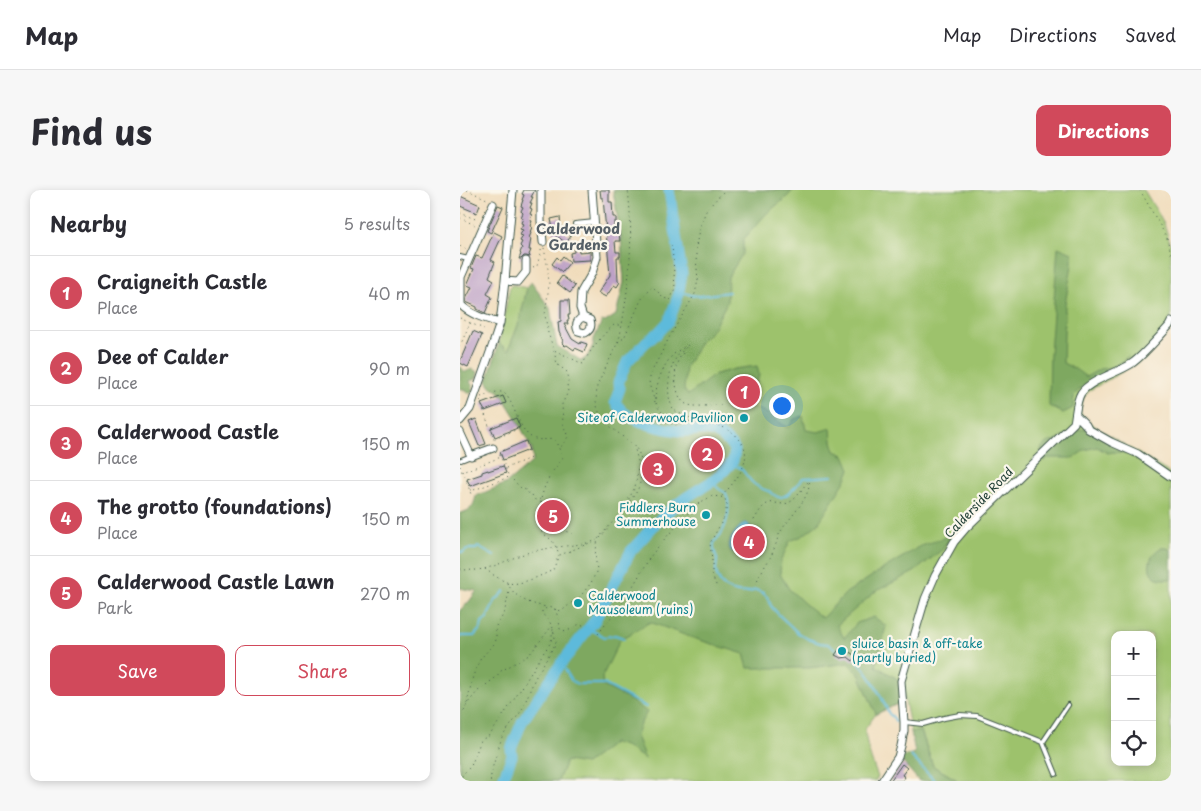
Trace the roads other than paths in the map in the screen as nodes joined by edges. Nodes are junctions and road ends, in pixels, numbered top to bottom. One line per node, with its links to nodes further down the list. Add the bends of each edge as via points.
1 (513, 190): 11 (street)
2 (541, 190): 7 (street)
3 (592, 190): 5 (street)
4 (494, 203): 9 (street)
5 (595, 222): 6 (lane); 12 (street, via 597,257 581,292)
6 (575, 224)
7 (543, 243)
8 (460, 257): 9 (lane)
9 (468, 259): 14 (street, via 461,277 461,304 467,310)
10 (526, 261): 11 (street, via 526,272 518,282)
11 (505, 281): 14 (street)
12 (583, 316)
13 (1171, 322): 15 (street, Calderside Road, via 1132,364 1081,393)
14 (500, 323): 16 (street, via 470,409)
15 (1076, 415): 22 (street, via 1088,429 1138,454); 24 (street, Calderside Road, via 1074,424 954,542 924,599 902,676)
16 (460, 421)
17 (460, 432): 18 (street)
18 (463, 444): 20 (street)
19 (496, 449): 20 (street)
20 (471, 456): 21 (lane)
21 (460, 463)
22 (1171, 477)
23 (1068, 705): 25 (lane)
24 (904, 722): 25 (lane, via 923,724 960,715 977,716); 27 (street, Calderside Road, via 898,757)
25 (1043, 742): 26 (lane)
26 (1056, 774)
27 (882, 781)

